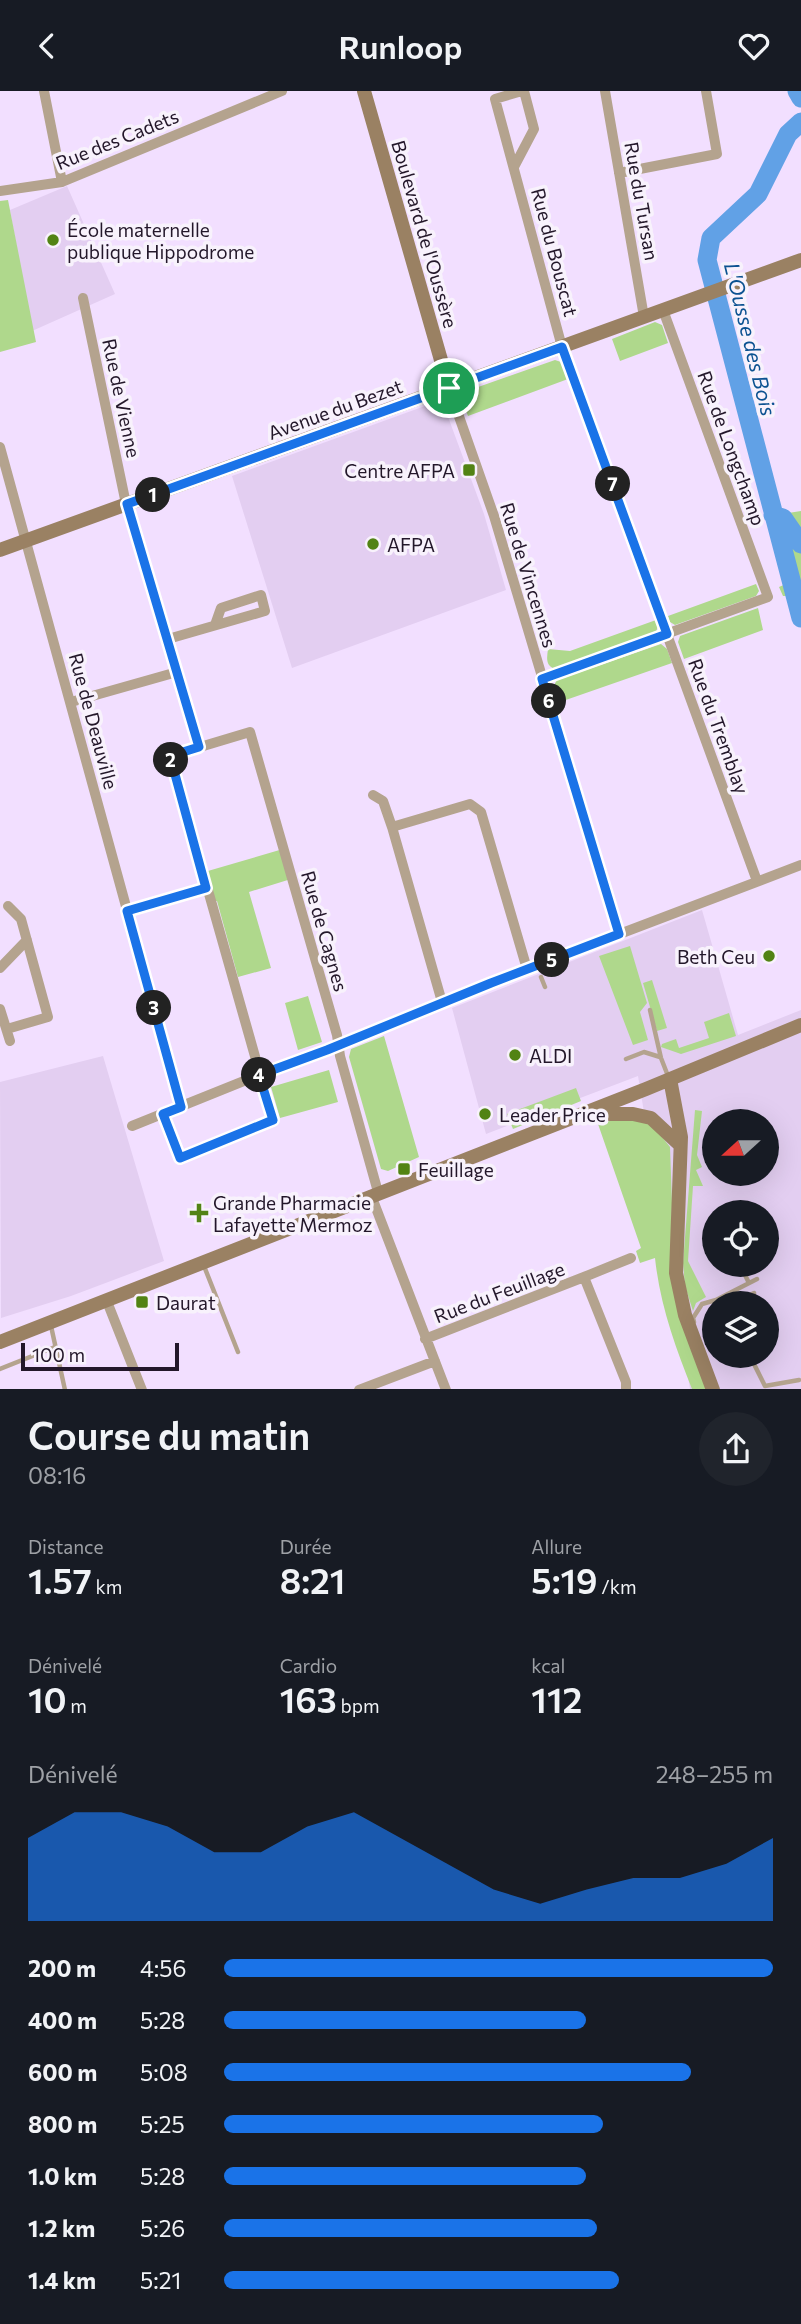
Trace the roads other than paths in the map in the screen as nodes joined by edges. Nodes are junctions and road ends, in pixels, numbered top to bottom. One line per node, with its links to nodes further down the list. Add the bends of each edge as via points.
1 (44, 91): 9 (street)
2 (282, 91): 9 (street, Rue des Cadets)
3 (364, 91): 16 (street, Boulevard de l'Oussère)
4 (523, 91): 7 (street, Rue du Bouscat, via 534,129); 7 (street, Rue du Bouscat, via 495,99)
5 (605, 91): 8 (street, Rue du Tursan)
6 (706, 91): 8 (street, via 717,154)
7 (514, 167): 15 (street, Rue du Bouscat)
8 (619, 173): 14 (street, Rue du Tursan)
9 (62, 182): 10 (street, Rue des Cadets)
10 (0, 191)
11 (801, 260): 13 (street, Avenue du Bezet)
12 (83, 298): 18 (street, Rue de Vienne)
13 (663, 310): 14 (street, Avenue du Bezet); 22 (street, Rue de Longchamp, via 768,597)
14 (644, 317): 15 (street, Avenue du Bezet)
15 (562, 347): 16 (street, Avenue du Bezet); 22 (street, Rue du Tremblay)
16 (449, 388): 18 (street, Avenue du Bezet); 25 (street, Rue de Vincennes, via 494,516)
17 (0, 447): 19 (street, Rue de Deauville)
18 (127, 504): 19 (street, Avenue du Bezet); 23 (street, Rue de Vienne)
19 (27, 541): 20 (street, Avenue du Bezet); 26 (street, Rue de Deauville)
20 (0, 550)
21 (215, 625): 21 (street, via 221,608 261,595 265,611); 23 (street)
22 (667, 634): 25 (street); 31 (street, Rue du Tremblay)
23 (168, 639): 24 (street, Rue de Vienne)
24 (177, 672): 26 (street); 27 (street, Rue de Vienne)
25 (542, 679): 35 (street, Rue de Vincennes)
26 (71, 702): 34 (street, Rue de Deauville)
27 (199, 747): 32 (street, via 170,756); 47 (street, Rue de Cagnes, via 250,732)
28 (373, 795): 29 (street, via 383,801)
29 (392, 827): 38 (street, via 470,804 481,812); 41 (street)
30 (801, 865): 31 (street)
31 (757, 881): 35 (street)
32 (206, 888): 34 (street); 50 (street)
33 (8, 906): 36 (street, via 21,919)
34 (127, 911): 52 (street, Rue de Deauville)
35 (619, 934): 38 (street)
36 (26, 940): 37 (street); 45 (street, via 48,1017)
37 (0, 968)
38 (527, 969): 41 (street)
39 (541, 977): 40 (lane)
40 (545, 986)
41 (442, 1002): 47 (street)
42 (0, 1009): 45 (street)
43 (650, 1010): 48 (lane)
44 (801, 1025): 51 (street)
45 (6, 1029): 46 (street)
46 (10, 1041)
47 (338, 1046): 50 (street); 57 (street, Rue de Cagnes)
48 (661, 1058): 49 (lane, via 644,1052); 51 (lane)
49 (626, 1059)
50 (259, 1075): 52 (street); 53 (street, via 273,1120 180,1158)
51 (670, 1079): 54 (street); 56 (street)
52 (181, 1107): 53 (street)
53 (163, 1114): 55 (street)
54 (580, 1115): 56 (street, via 651,1118); 57 (street)
55 (132, 1126)
56 (680, 1145): 77 (street, via 676,1273 685,1315)
57 (375, 1193): 59 (street); 68 (street, Rue du Feuillage)
58 (631, 1258): 60 (street, Rue du Feuillage)
59 (202, 1262): 65 (street); 71 (lane)
60 (584, 1277): 68 (street, Rue du Feuillage); 83 (street, Rue du Feuillage)
61 (747, 1277): 63 (lane)
62 (757, 1279): 63 (lane)
63 (750, 1283): 64 (lane)
64 (737, 1291)
65 (106, 1299): 67 (street); 80 (street)
66 (702, 1304): 72 (lane, via 693,1318)
67 (50, 1322): 69 (street); 70 (lane)
68 (425, 1339): 73 (street, Rue du Feuillage)
69 (0, 1342)
70 (55, 1347): 76 (lane); 79 (lane)
71 (238, 1352)
72 (702, 1354)
73 (435, 1361): 81 (street); 82 (street, Rue du Feuillage)
74 (706, 1368): 77 (lane)
75 (756, 1368): 78 (lane, via 765,1386)
76 (0, 1369)
77 (707, 1374): 84 (street)
78 (799, 1380)
79 (65, 1389)
80 (142, 1389)
81 (359, 1389)
82 (446, 1389)
83 (626, 1389)
84 (713, 1389)

